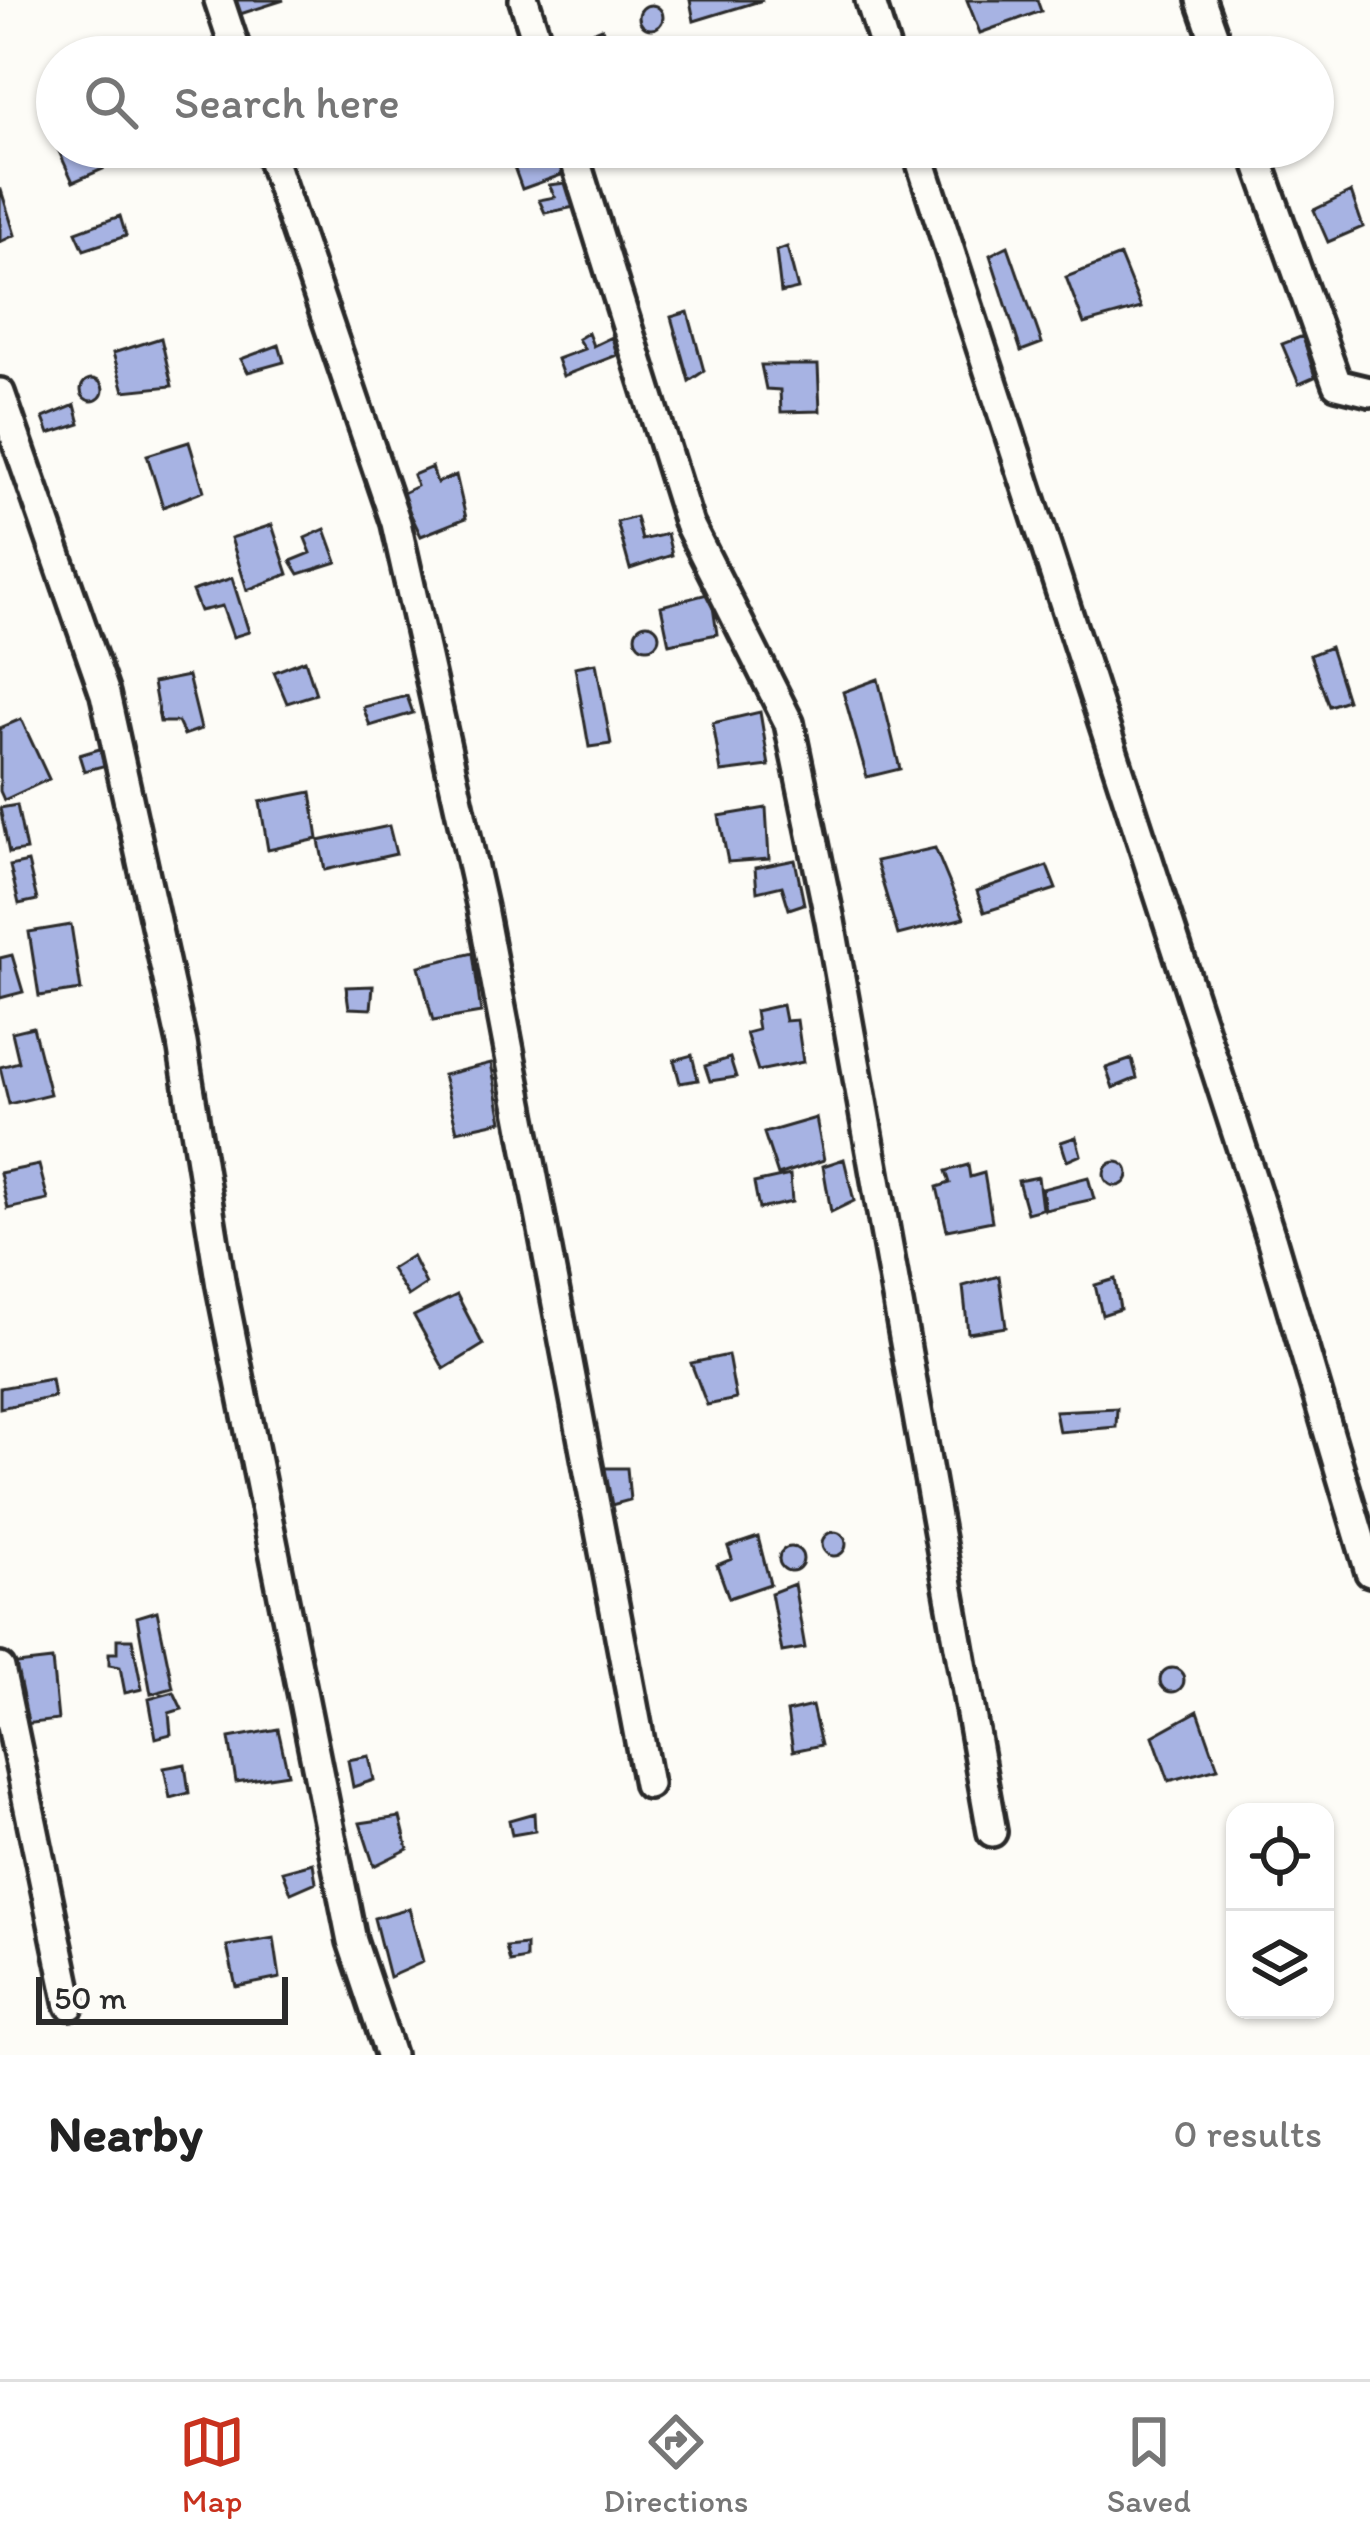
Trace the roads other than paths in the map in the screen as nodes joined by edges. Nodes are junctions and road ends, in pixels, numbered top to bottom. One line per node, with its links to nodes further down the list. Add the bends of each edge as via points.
1 (219, 0): 5 (street)
2 (524, 0): 6 (street)
3 (870, 0): 7 (street)
4 (1201, 0): 8 (street)
5 (231, 36)
6 (535, 36)
7 (881, 36)
8 (1214, 36)
9 (275, 168): 17 (street, via 396,524 482,908)
10 (578, 168): 18 (street, via 689,524 789,723)
11 (923, 168): 15 (street, via 1272,1241)
12 (1260, 168): 13 (street, via 1337,383)
13 (1370, 392)
14 (0, 394): 20 (street, via 105,694 182,1042 221,1286 352,1941)
15 (1370, 1572)
16 (0, 1668): 19 (street)
17 (649, 1784)
18 (992, 1832)
19 (70, 2005)
20 (390, 2055)

